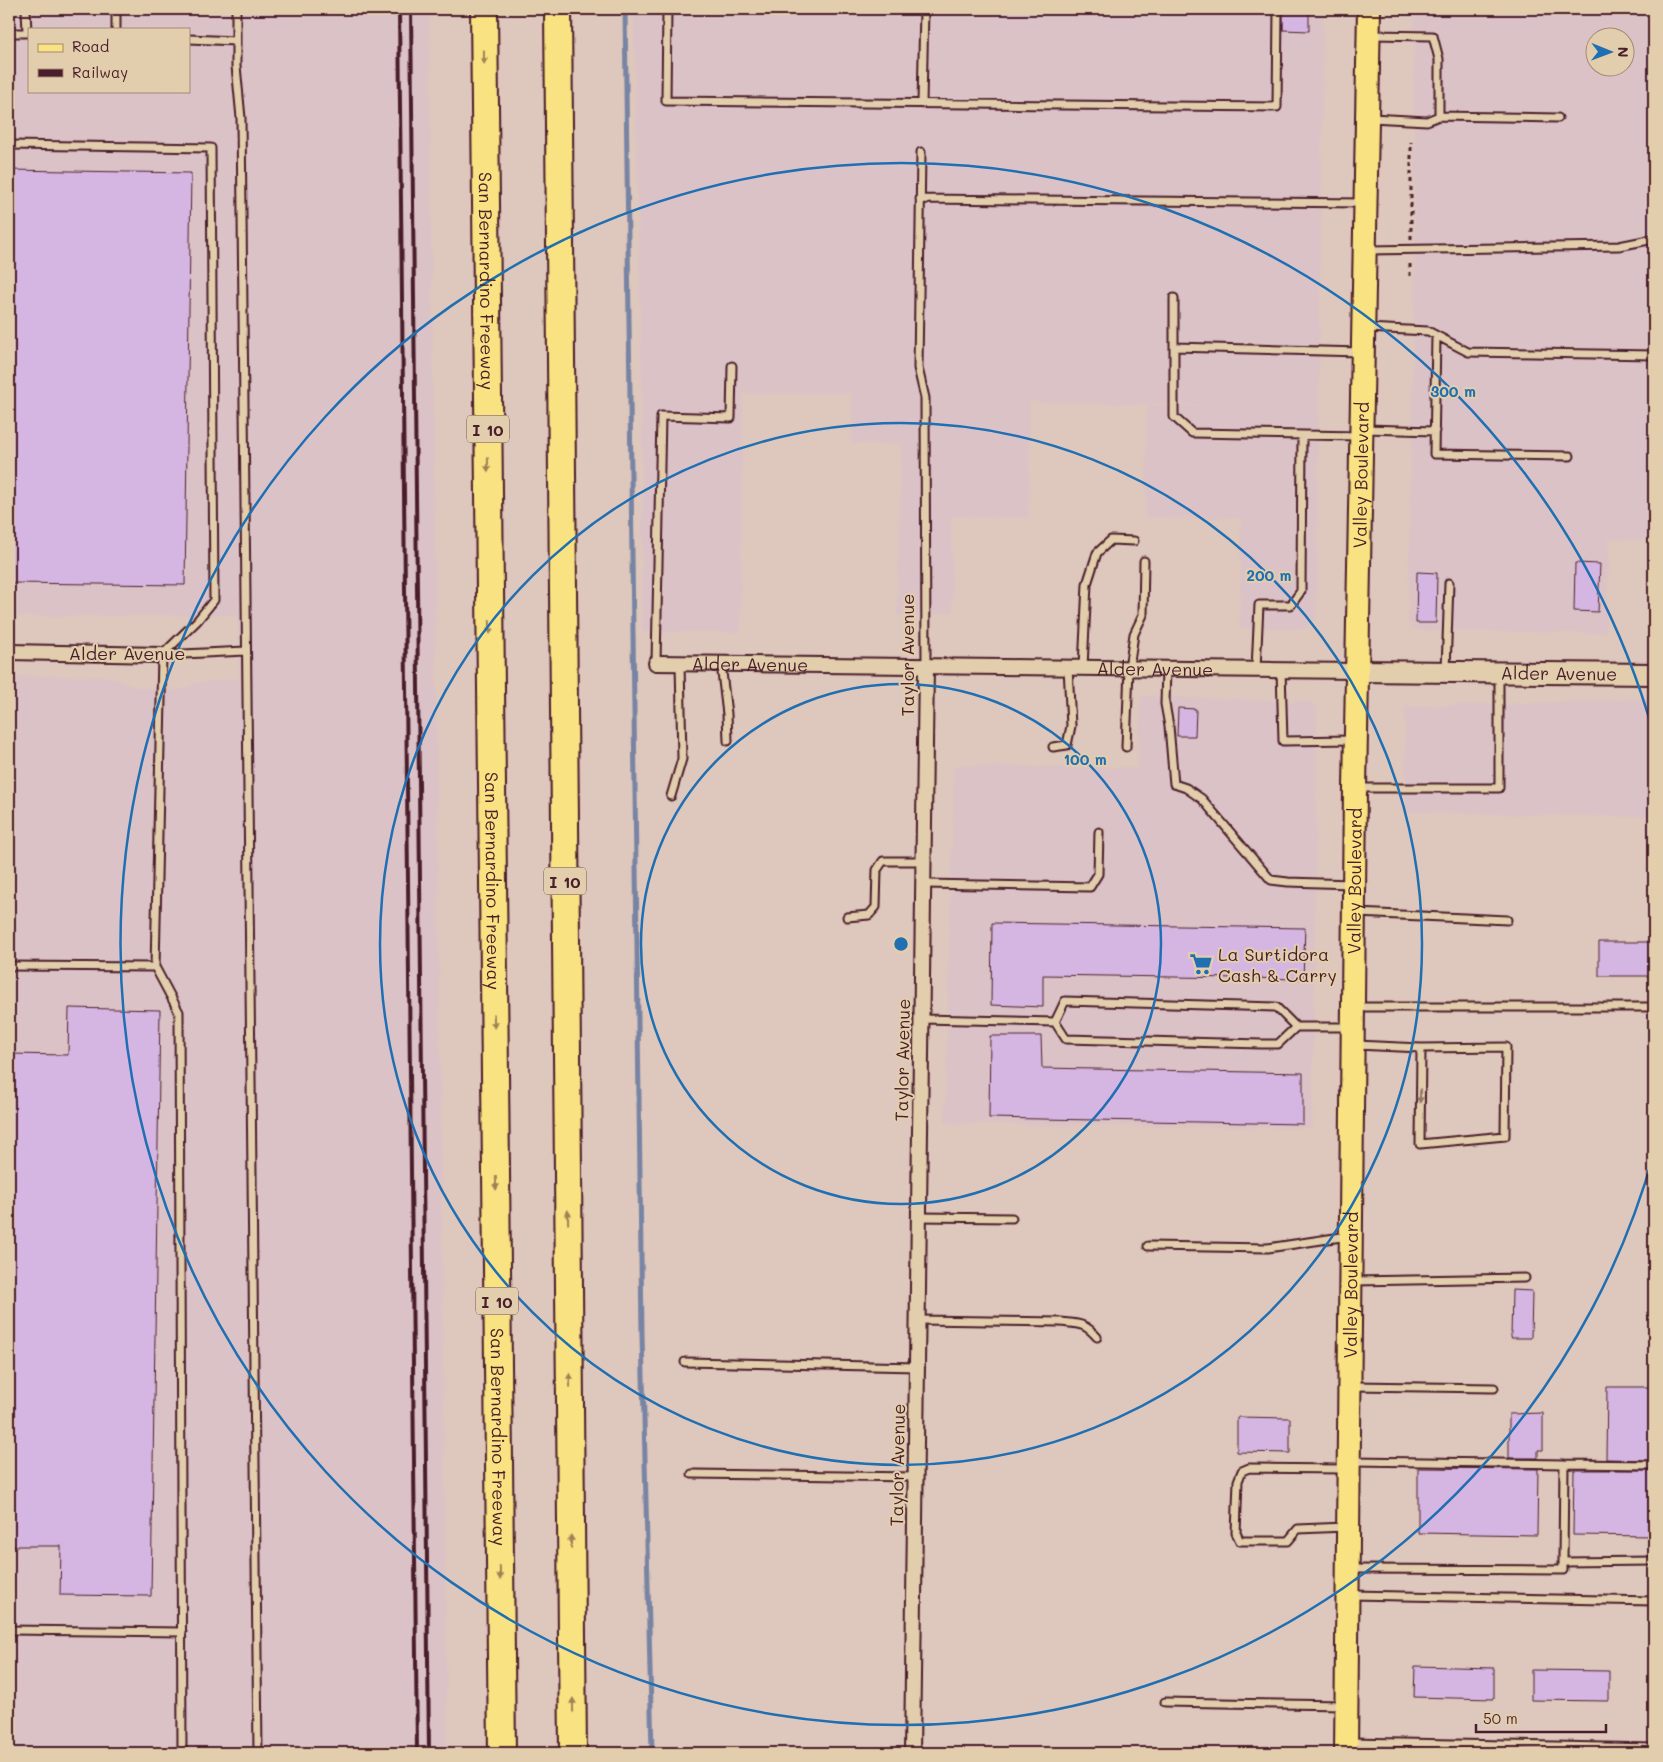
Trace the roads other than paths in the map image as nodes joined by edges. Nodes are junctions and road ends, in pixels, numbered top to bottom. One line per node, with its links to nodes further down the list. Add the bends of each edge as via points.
1 (26, 9): 12 (lane)
2 (116, 9): 10 (lane)
3 (236, 9): 15 (lane)
4 (484, 9): 109 (highway, San Bernardino Freeway / I 10, one-way to 109)
5 (558, 9): 110 (highway, I 10, one-way to 5)
6 (667, 9): 16 (lane, via 666,101)
7 (924, 9): 16 (lane)
8 (1278, 9): 16 (lane, via 1277,107)
9 (1368, 9): 13 (main road, Valley Boulevard)
10 (116, 28)
11 (9, 33): 12 (lane)
12 (28, 33)
13 (1368, 34): 17 (lane, via 1433,36 1439,59); 18 (main road, Valley Boulevard)
14 (190, 39): 15 (lane)
15 (236, 41): 40 (lane, via 241,118)
16 (922, 104)
17 (1439, 116): 18 (lane, via 1427,121); 19 (lane)
18 (1367, 118): 23 (main road, Valley Boulevard)
19 (1558, 118)
20 (9, 145): 42 (lane, via 212,148 214,600)
21 (921, 152): 22 (lane, Taylor Avenue)
22 (920, 200): 23 (lane); 46 (lane, Taylor Avenue, via 918,368 925,398)
23 (1366, 203): 25 (main road, Valley Boulevard)
24 (1654, 239): 25 (lane, via 1619,246)
25 (1365, 250): 27 (main road, Valley Boulevard)
26 (1174, 298): 29 (lane)
27 (1364, 328): 28 (lane, via 1428,331); 30 (main road, Valley Boulevard)
28 (1436, 336): 31 (lane, via 1468,352); 33 (lane)
29 (1174, 347): 30 (lane); 35 (lane, via 1174,417 1192,433)
30 (1363, 352): 34 (main road, Valley Boulevard)
31 (1654, 355)
32 (732, 366): 43 (lane, via 731,418 661,416)
33 (1435, 430): 34 (lane); 36 (lane, via 1434,454)
34 (1362, 432): 35 (lane); 53 (main road, Valley Boulevard)
35 (1302, 436): 51 (lane, via 1301,591 1291,605 1259,605)
36 (1570, 456)
37 (1134, 541): 48 (lane, via 1111,540 1097,553 1087,584)
38 (1144, 560): 49 (lane, via 1143,615 1134,634)
39 (1449, 583): 54 (lane)
40 (246, 651): 42 (lane, Alder Avenue); 108 (lane)
41 (9, 652): 42 (street, Alder Avenue)
42 (162, 655): 71 (lane)
43 (656, 663): 44 (street, Alder Avenue)
44 (680, 664): 45 (street, Alder Avenue); 62 (lane, via 682,759)
45 (721, 664): 46 (street, Alder Avenue); 58 (lane)
46 (926, 666): 47 (street, Alder Avenue); 64 (street, Taylor Avenue)
47 (1068, 667): 48 (street, Alder Avenue); 59 (lane, via 1071,726 1067,745)
48 (1083, 667): 49 (street, Alder Avenue)
49 (1129, 668): 50 (street, Alder Avenue); 60 (lane)
50 (1166, 668): 51 (street, Alder Avenue); 66 (lane, via 1174,784 1202,799 1271,880)
51 (1256, 669): 52 (street, Alder Avenue)
52 (1281, 669): 53 (street, Alder Avenue); 57 (lane, via 1283,741)
53 (1357, 671): 54 (main road, Alder Avenue); 57 (main road, Valley Boulevard)
54 (1446, 671): 55 (main road, Alder Avenue)
55 (1499, 672): 56 (main road, Alder Avenue); 61 (lane, via 1499,788)
56 (1654, 674)
57 (1356, 740): 61 (main road, Valley Boulevard)
58 (728, 741)
59 (1053, 747)
60 (1126, 747)
61 (1355, 788): 66 (main road, Valley Boulevard)
62 (671, 796)
63 (1098, 832): 65 (lane, via 1098,874 1090,887)
64 (924, 861): 65 (street, Taylor Avenue); 68 (lane, via 884,861 877,870 876,907 869,915)
65 (924, 884): 73 (street, Taylor Avenue)
66 (1354, 884): 67 (main road, Valley Boulevard)
67 (1354, 913): 69 (lane); 75 (main road, Valley Boulevard)
68 (847, 916)
69 (1507, 920)
70 (9, 966): 71 (lane)
71 (155, 967): 102 (lane, via 178,1012)
72 (1654, 1007): 75 (lane)
73 (922, 1019): 74 (lane); 78 (street, Taylor Avenue)
74 (1055, 1022): 76 (lane, via 1066,1039 1262,1044 1278,1044); 76 (lane, via 1065,1001 1276,1007)
75 (1353, 1026): 76 (lane); 77 (lane); 80 (main road, Valley Boulevard)
76 (1296, 1028)
77 (1421, 1048): 77 (lane, one-way to 77, via 1420,1144 1505,1136 1506,1048)
78 (919, 1216): 79 (lane); 84 (street, Taylor Avenue)
79 (1012, 1218)
80 (1351, 1236): 81 (lane, via 1268,1248); 83 (main road, Valley Boulevard)
81 (1148, 1246)
82 (1525, 1278): 83 (lane)
83 (1351, 1281): 88 (main road, Valley Boulevard)
84 (918, 1320): 85 (lane, via 1060,1322 1089,1327); 87 (street, Taylor Avenue)
85 (1097, 1337)
86 (685, 1362): 87 (lane)
87 (917, 1367): 94 (street, Taylor Avenue)
88 (1350, 1386): 89 (lane); 91 (main road, Valley Boulevard)
89 (1494, 1388)
90 (1564, 1464): 91 (lane); 92 (lane); 97 (lane)
91 (1349, 1465): 95 (main road, Valley Boulevard); 95 (lane, via 1249,1468 1242,1471 1238,1481 1236,1533 1240,1541 1288,1541 1298,1529)
92 (1654, 1465)
93 (692, 1474): 94 (lane)
94 (916, 1477): 111 (street, Taylor Avenue)
95 (1348, 1527): 98 (main road, Valley Boulevard)
96 (1654, 1561): 97 (lane)
97 (1563, 1562): 98 (lane, via 1563,1570)
98 (1348, 1569): 99 (main road, Valley Boulevard)
99 (1348, 1595): 100 (lane); 104 (main road, Valley Boulevard)
100 (1654, 1601)
101 (9, 1630): 102 (lane)
102 (182, 1632): 107 (lane)
103 (1165, 1702): 104 (lane)
104 (1347, 1705): 105 (main road, Valley Boulevard)
105 (1346, 1747): 106 (lane)
106 (1654, 1748)
107 (182, 1753)
108 (258, 1753)
109 (502, 1753)
110 (573, 1753)
111 (912, 1753)

